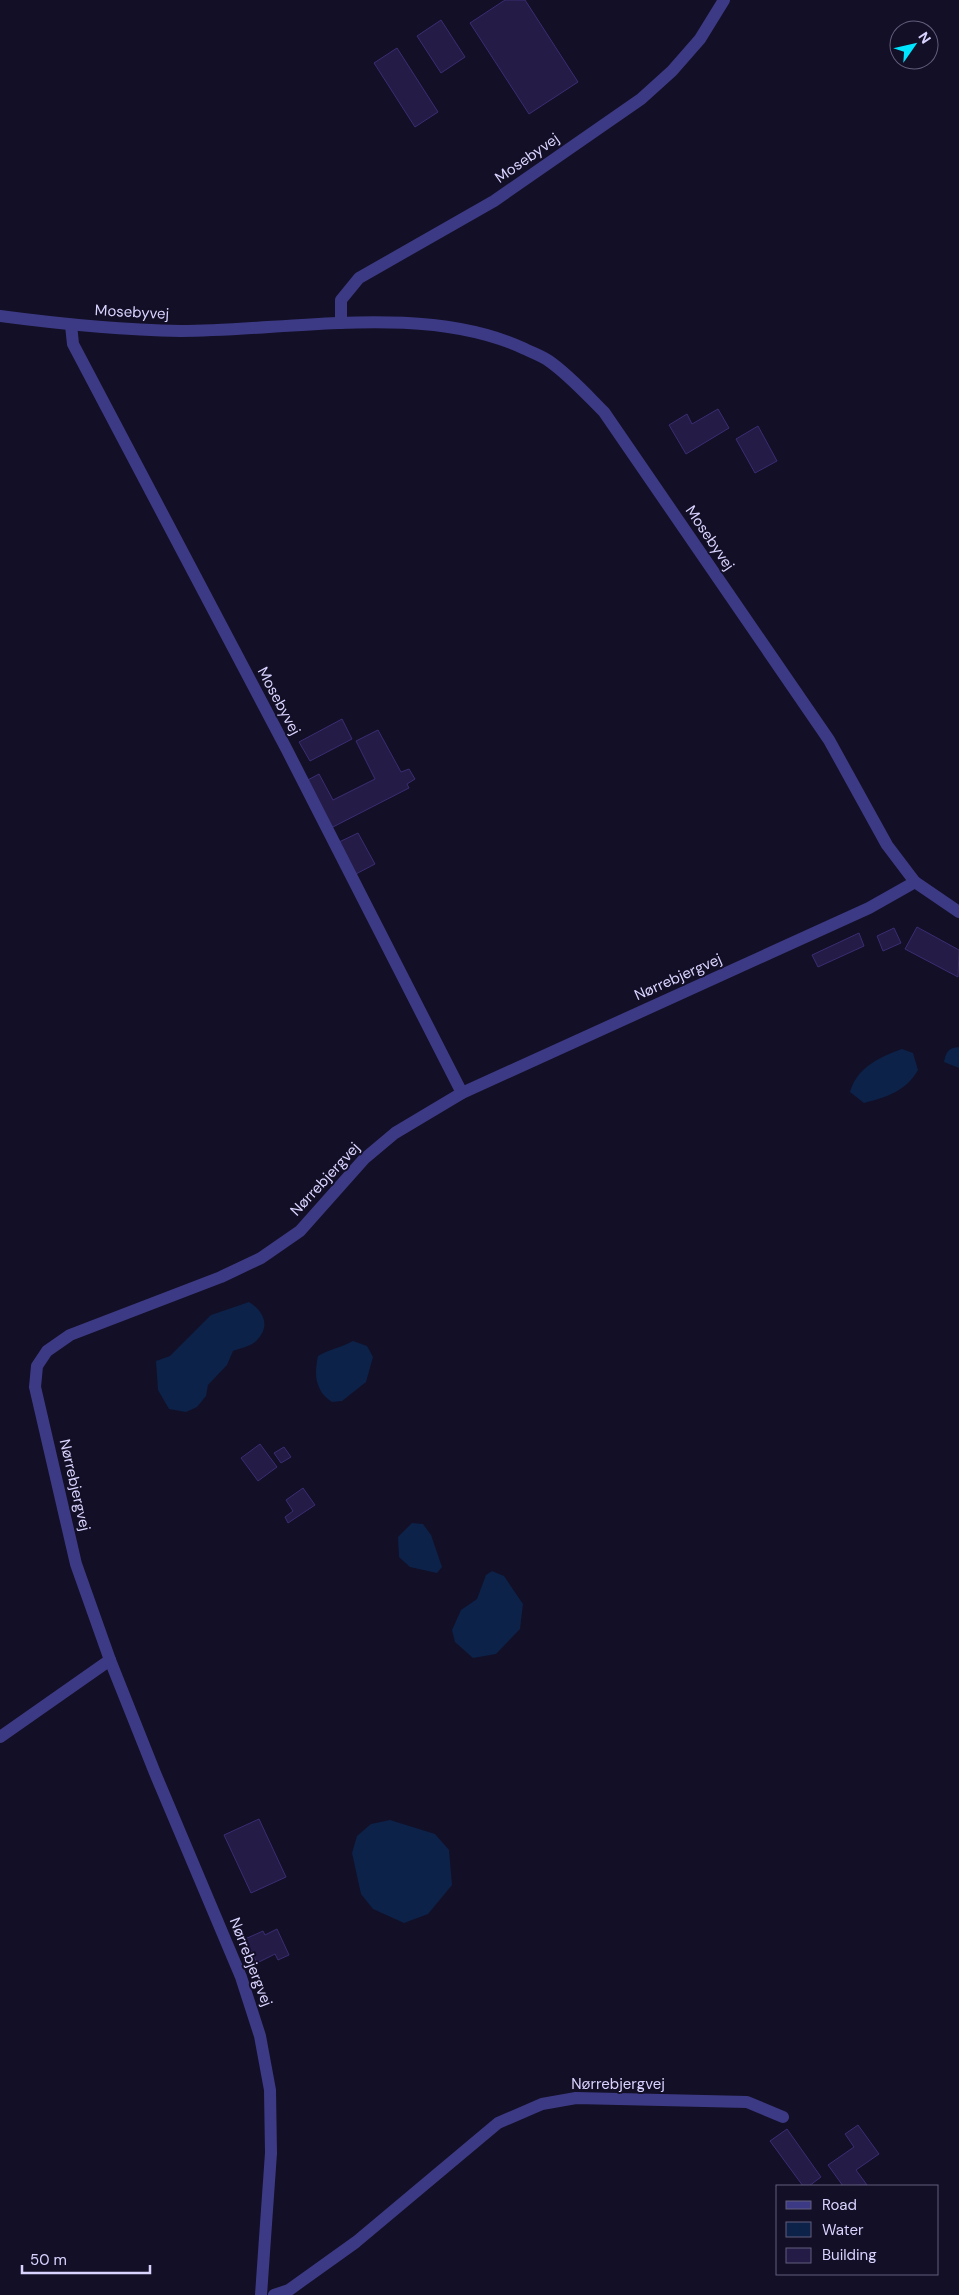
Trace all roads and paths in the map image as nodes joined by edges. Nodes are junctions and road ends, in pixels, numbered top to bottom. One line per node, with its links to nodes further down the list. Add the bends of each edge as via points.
1 (724, 0): 3 (street, Mosebyvej, via 700,39 641,99 494,201 359,278 341,300)
2 (0, 316): 4 (street, Mosebyvej)
3 (341, 323): 4 (street, Mosebyvej, via 181,331); 5 (street, Mosebyvej, via 430,325 484,333 548,360 577,384 604,412 823,732 887,845)
4 (71, 325): 7 (street, Mosebyvej, via 73,344 287,750)
5 (914, 882): 6 (street, Mosebyvej); 7 (street, Nørrebjergvej, via 869,908)
6 (959, 912)
7 (462, 1093): 8 (street, Nørrebjergvej, via 395,1133 364,1159 300,1231 262,1258 70,1335 47,1351 37,1366 35,1387 76,1564)
8 (110, 1660): 9 (street); 11 (street, Nørrebjergvej, via 241,1977 260,2036 270,2090 271,2153)
9 (0, 1737)
10 (783, 2117): 12 (street, Nørrebjergvej, via 747,2102 576,2098 542,2104 498,2123 356,2242 289,2290)
11 (261, 2295)
12 (274, 2295)

